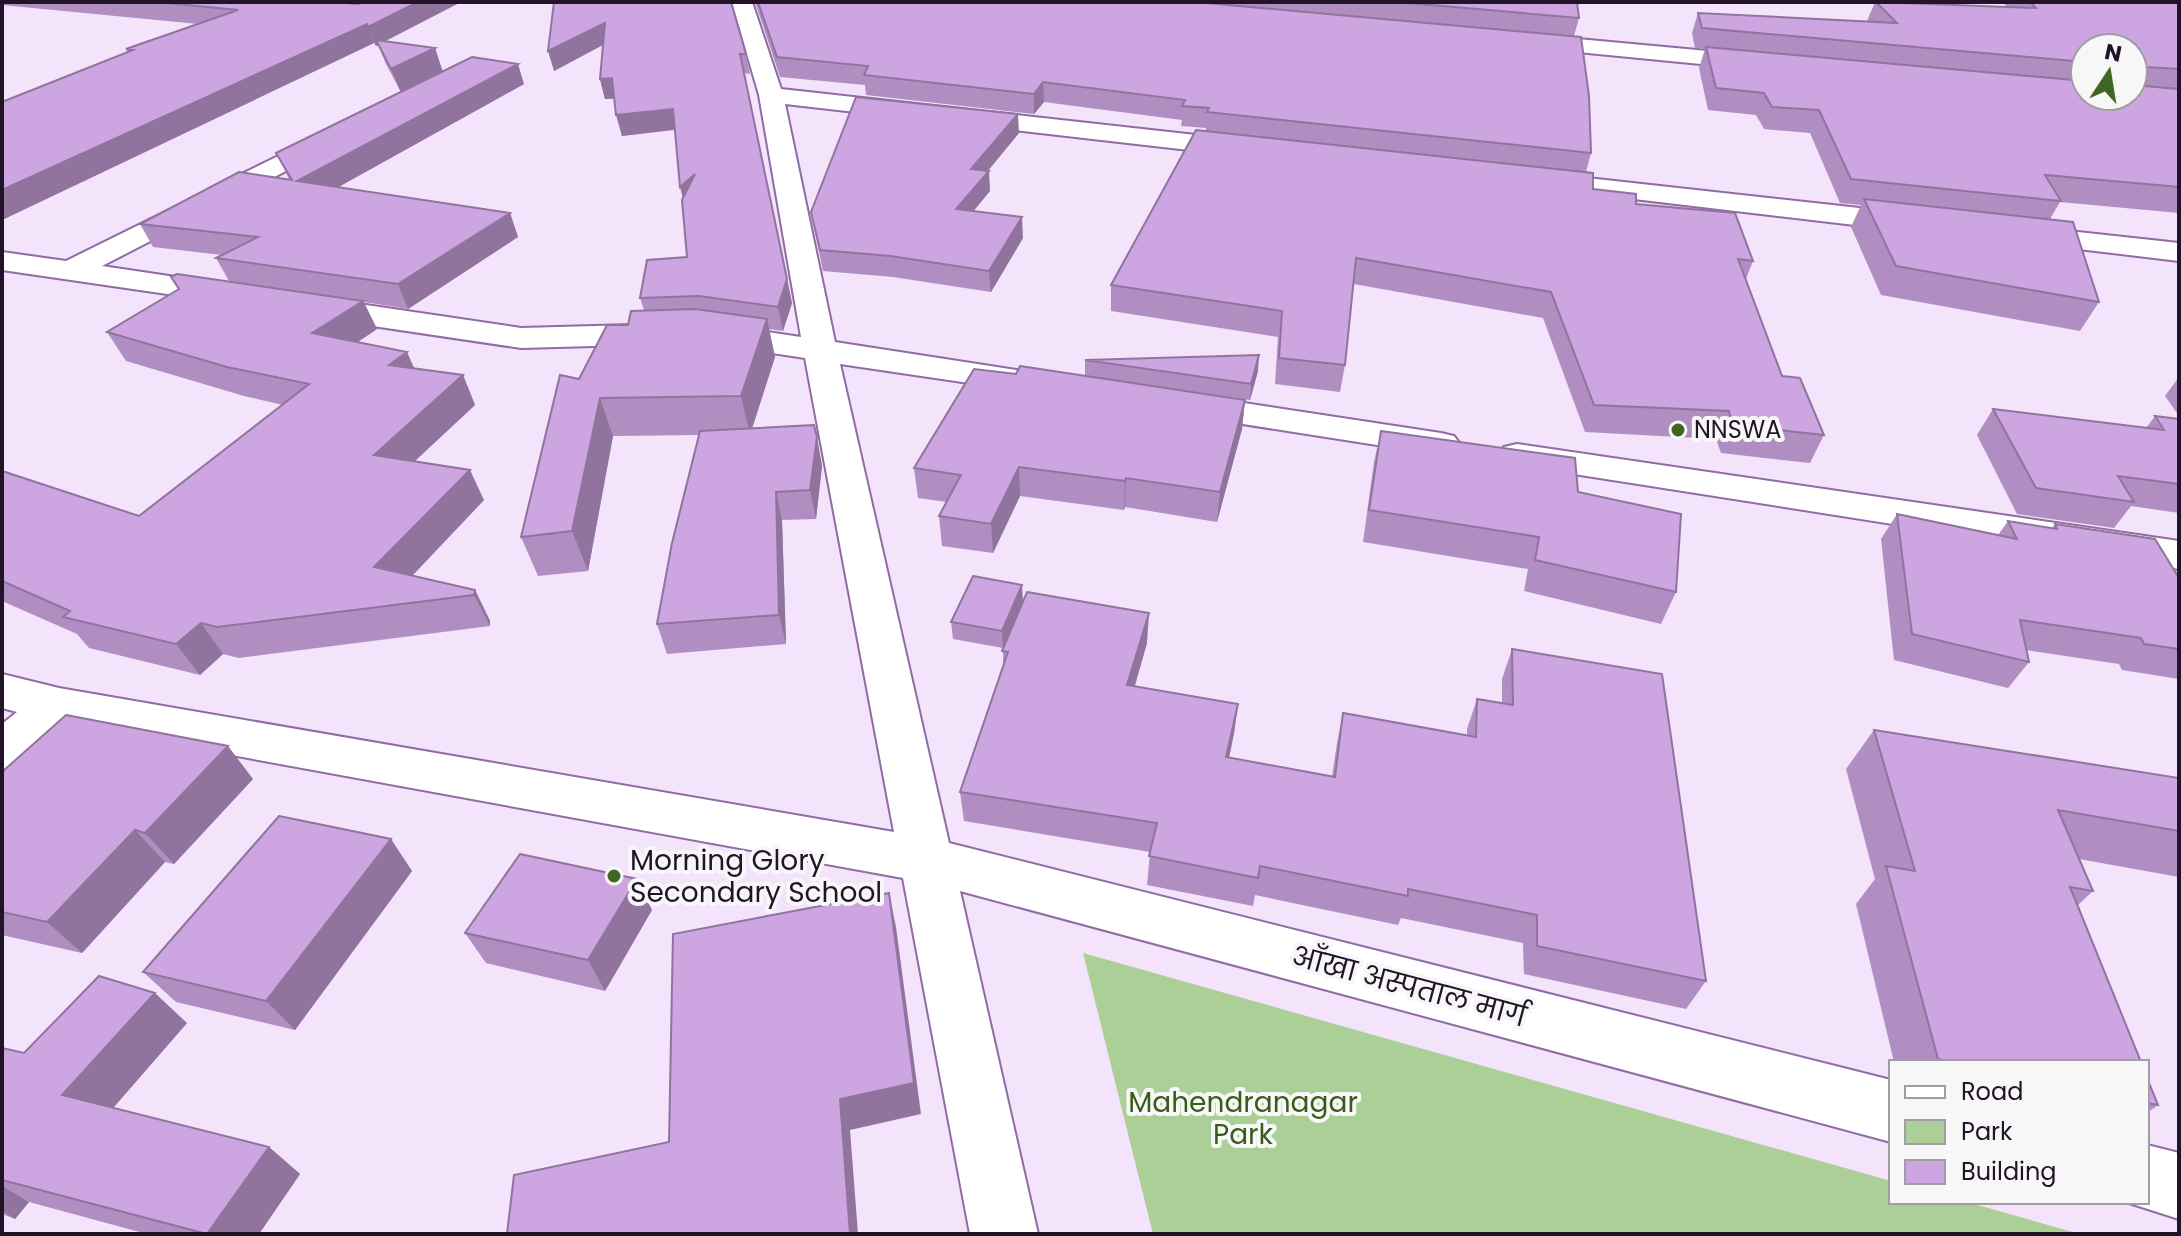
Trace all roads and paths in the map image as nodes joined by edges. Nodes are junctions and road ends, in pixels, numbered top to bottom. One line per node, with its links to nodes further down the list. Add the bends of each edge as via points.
1 (742, 2): 4 (street)
2 (1500, 39): 3 (street)
3 (1788, 66)
4 (771, 95): 6 (street); 13 (street)
5 (352, 127): 12 (street)
6 (1277, 152)
7 (1514, 178): 8 (street)
8 (1942, 226)
9 (1989, 231): 10 (street)
10 (2179, 252)
11 (2, 261): 12 (street)
12 (70, 271): 13 (street, via 521,338 705,333)
13 (820, 350): 14 (street); 20 (street)
14 (1057, 386)
15 (1152, 400): 16 (street)
16 (2179, 555)
17 (2, 691): 18 (street, आँखा अस्पताल मार्ग)
18 (59, 706): 19 (street); 20 (street, आँखा अस्पताल मार्ग)
19 (2, 751)
20 (927, 860): 21 (street, आँखा अस्पताल मार्ग); 24 (street)
21 (1889, 1110)
22 (2149, 1178): 23 (street)
23 (2179, 1186)
24 (1004, 1234)

